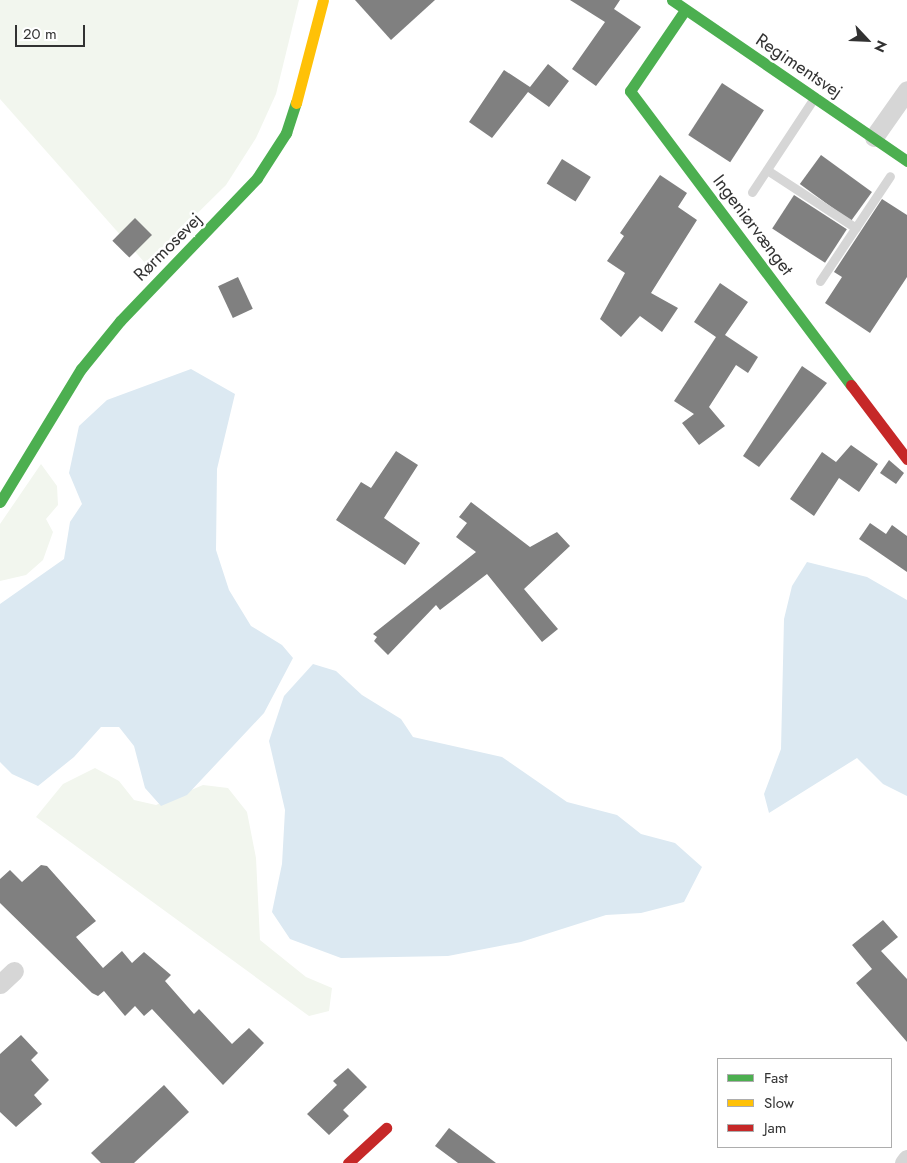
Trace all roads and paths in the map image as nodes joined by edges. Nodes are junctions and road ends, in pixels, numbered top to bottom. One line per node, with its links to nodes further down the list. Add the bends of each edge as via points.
1 (323, 0): 14 (street, Rørmosevej, via 307,72 286,133 257,178 120,321 81,369)
2 (672, 0): 3 (street, Regimentsvej)
3 (685, 10): 5 (street, Regimentsvej); 13 (street, Ingeniørvænget, via 630,91)
4 (907, 90): 6 (street)
5 (814, 97): 6 (street, Regimentsvej); 8 (lane)
6 (874, 137): 7 (street, Regimentsvej)
7 (907, 161)
8 (767, 170): 10 (lane); 11 (lane)
9 (890, 176): 11 (lane)
10 (752, 192)
11 (856, 228): 12 (lane)
12 (820, 281)
13 (907, 459)
14 (0, 502)
15 (386, 1128): 17 (street)
16 (907, 1158): 18 (street)
17 (348, 1163)
18 (904, 1163)

